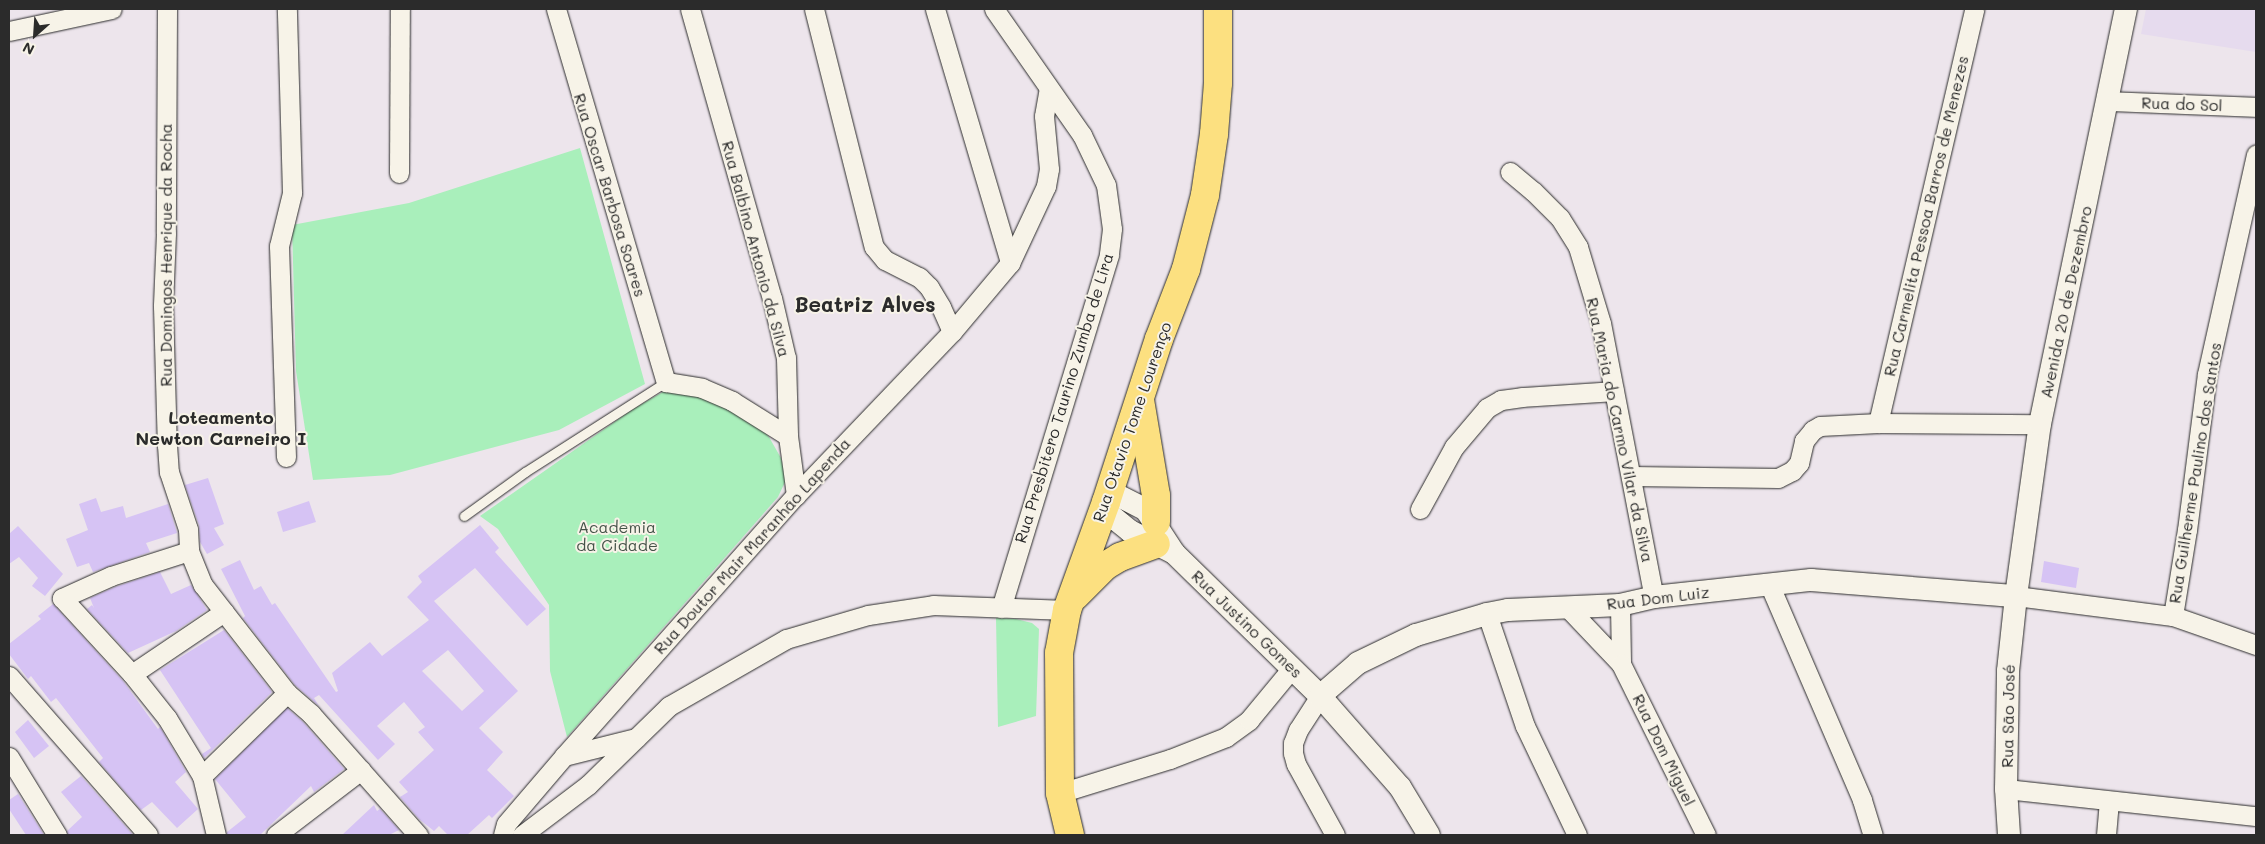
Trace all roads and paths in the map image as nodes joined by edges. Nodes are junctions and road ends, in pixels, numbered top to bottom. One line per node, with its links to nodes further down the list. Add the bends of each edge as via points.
1 (112, 9): 13 (street)
2 (167, 9): 36 (street, Rua Domingos Henrique da Rocha, via 163,306 167,445 169,472 188,529)
3 (287, 9): 29 (street, via 292,193 279,246)
4 (400, 9): 20 (street)
5 (556, 9): 23 (street, Rua Oscar Barbosa Soares)
6 (690, 9): 28 (street, Rua Balbino Antonio da Silva, via 786,358)
7 (814, 9): 22 (street, via 874,247 885,260 920,278 929,287)
8 (935, 9): 21 (street)
9 (994, 9): 15 (street, Rua Presbitero Taurino Zumba de Lira)
10 (1218, 9): 25 (main road, Rua Otavio Tome Lourenço, via 1218,83 1205,195 1186,269)
11 (1974, 9): 26 (street, Rua Carmelita Pessoa Barros de Menezes)
12 (2126, 9): 16 (street, Avenida 20 de Dezembro)
13 (84, 12): 14 (street)
14 (9, 31)
15 (1049, 89): 21 (street, Rua Doutor Mair Maranhão Lapenda, via 1044,116 1046,186); 43 (street, Rua Presbitero Taurino Zumba de Lira, via 1082,135 1106,185 1111,237 1109,254)
16 (2108, 101): 17 (street, Rua do Sol); 27 (street, Avenida 20 de Dezembro)
17 (2256, 107)
18 (2256, 154): 46 (street, Rua Guilherme Paulino dos Santos, via 2207,374)
19 (1510, 172): 24 (street, Rua Maria do Carmo Vilar da Silva, via 1560,218 1578,247 1601,323)
20 (399, 174)
21 (1010, 263): 22 (street, Rua Doutor Mair Maranhão Lapenda)
22 (952, 332): 31 (street, Rua Doutor Mair Maranhão Lapenda)
23 (666, 382): 28 (street, via 702,388 732,401); 34 (lane)
24 (1614, 391): 30 (street, Rua Maria do Carmo Vilar da Silva); 33 (street, via 1515,398 1501,400 1487,408 1454,447)
25 (1139, 396): 32 (main road, Rua Otavio Tome Lourenço); 35 (main road)
26 (1878, 423): 27 (street); 30 (street, via 1820,426 1804,441 1799,463 1778,478)
27 (2040, 424): 38 (street, Avenida 20 de Dezembro)
28 (788, 436): 31 (street, Rua Balbino Antonio da Silva)
29 (286, 457)
30 (1631, 476): 39 (street, Rua Maria do Carmo Vilar da Silva)
31 (796, 494): 55 (street, Rua Doutor Mair Maranhão Lapenda)
32 (1106, 502): 35 (street, Rua Justino Gomes, via 1120,496 1138,504); 40 (main road, Rua Otavio Tome Lourenço)
33 (1420, 509)
34 (464, 516)
35 (1162, 539): 40 (main road, via 1105,566); 49 (street, Rua Justino Gomes)
36 (189, 551): 44 (street, Rua Domingos Henrique da Rocha, via 203,585); 50 (street, via 111,576 62,598)
37 (1770, 586): 38 (street, Rua Dom Luiz, via 1811,580); 39 (street, Rua Dom Luiz); 75 (street, via 1862,800)
38 (2016, 596): 46 (street); 59 (street, Rua São José, via 2008,671)
39 (1654, 597): 41 (street, Rua Dom Luiz)
40 (1069, 605): 43 (street); 60 (main road, Rua Otavio Tome Lourenço, via 1059,653)
41 (1620, 605): 42 (street, Rua Dom Luiz); 48 (street, Rua Dom Miguel)
42 (1567, 607): 45 (street, Rua Dom Luiz); 48 (street, Rua Dom Miguel)
43 (1001, 608): 54 (street, via 933,605 868,615 786,639 669,706)
44 (224, 612): 50 (street); 52 (street, Rua Domingos Henrique da Rocha)
45 (1487, 614): 53 (street, Rua Dom Luiz, via 1416,635 1358,663); 73 (street, via 1525,726)
46 (2173, 616): 47 (street)
47 (2256, 645)
48 (1622, 664): 74 (street, Rua Dom Miguel)
49 (1292, 668): 53 (street, Rua Justino Gomes); 60 (street, via 1250,720 1226,737 1170,759)
50 (132, 674): 58 (street, via 167,718)
51 (9, 676): 64 (street)
52 (287, 693): 57 (street, Rua Domingos Henrique da Rocha, via 311,714); 58 (street)
53 (1320, 696): 71 (street, via 1298,730 1293,753); 72 (street, Rua Justino Gomes, via 1400,787)
54 (637, 737): 55 (street); 69 (street, via 588,784)
55 (564, 756): 68 (street, Rua Doutor Mair Maranhão Lapenda, via 506,824)
56 (9, 757): 63 (street)
57 (361, 770): 66 (street); 67 (street, Rua Domingos Henrique da Rocha)
58 (202, 776): 65 (street)
59 (2006, 790): 61 (street); 76 (street, Rua São José)
60 (1060, 793): 70 (main road, Rua Otavio Tome Lourenço)
61 (2109, 801): 62 (street); 77 (street)
62 (2256, 816)
63 (57, 835)
64 (148, 835)
65 (216, 835)
66 (276, 835)
67 (418, 835)
68 (503, 835)
69 (522, 835)
70 (1070, 835)
71 (1335, 835)
72 (1430, 835)
73 (1577, 835)
74 (1706, 835)
75 (1873, 835)
76 (2009, 835)
77 (2106, 835)

